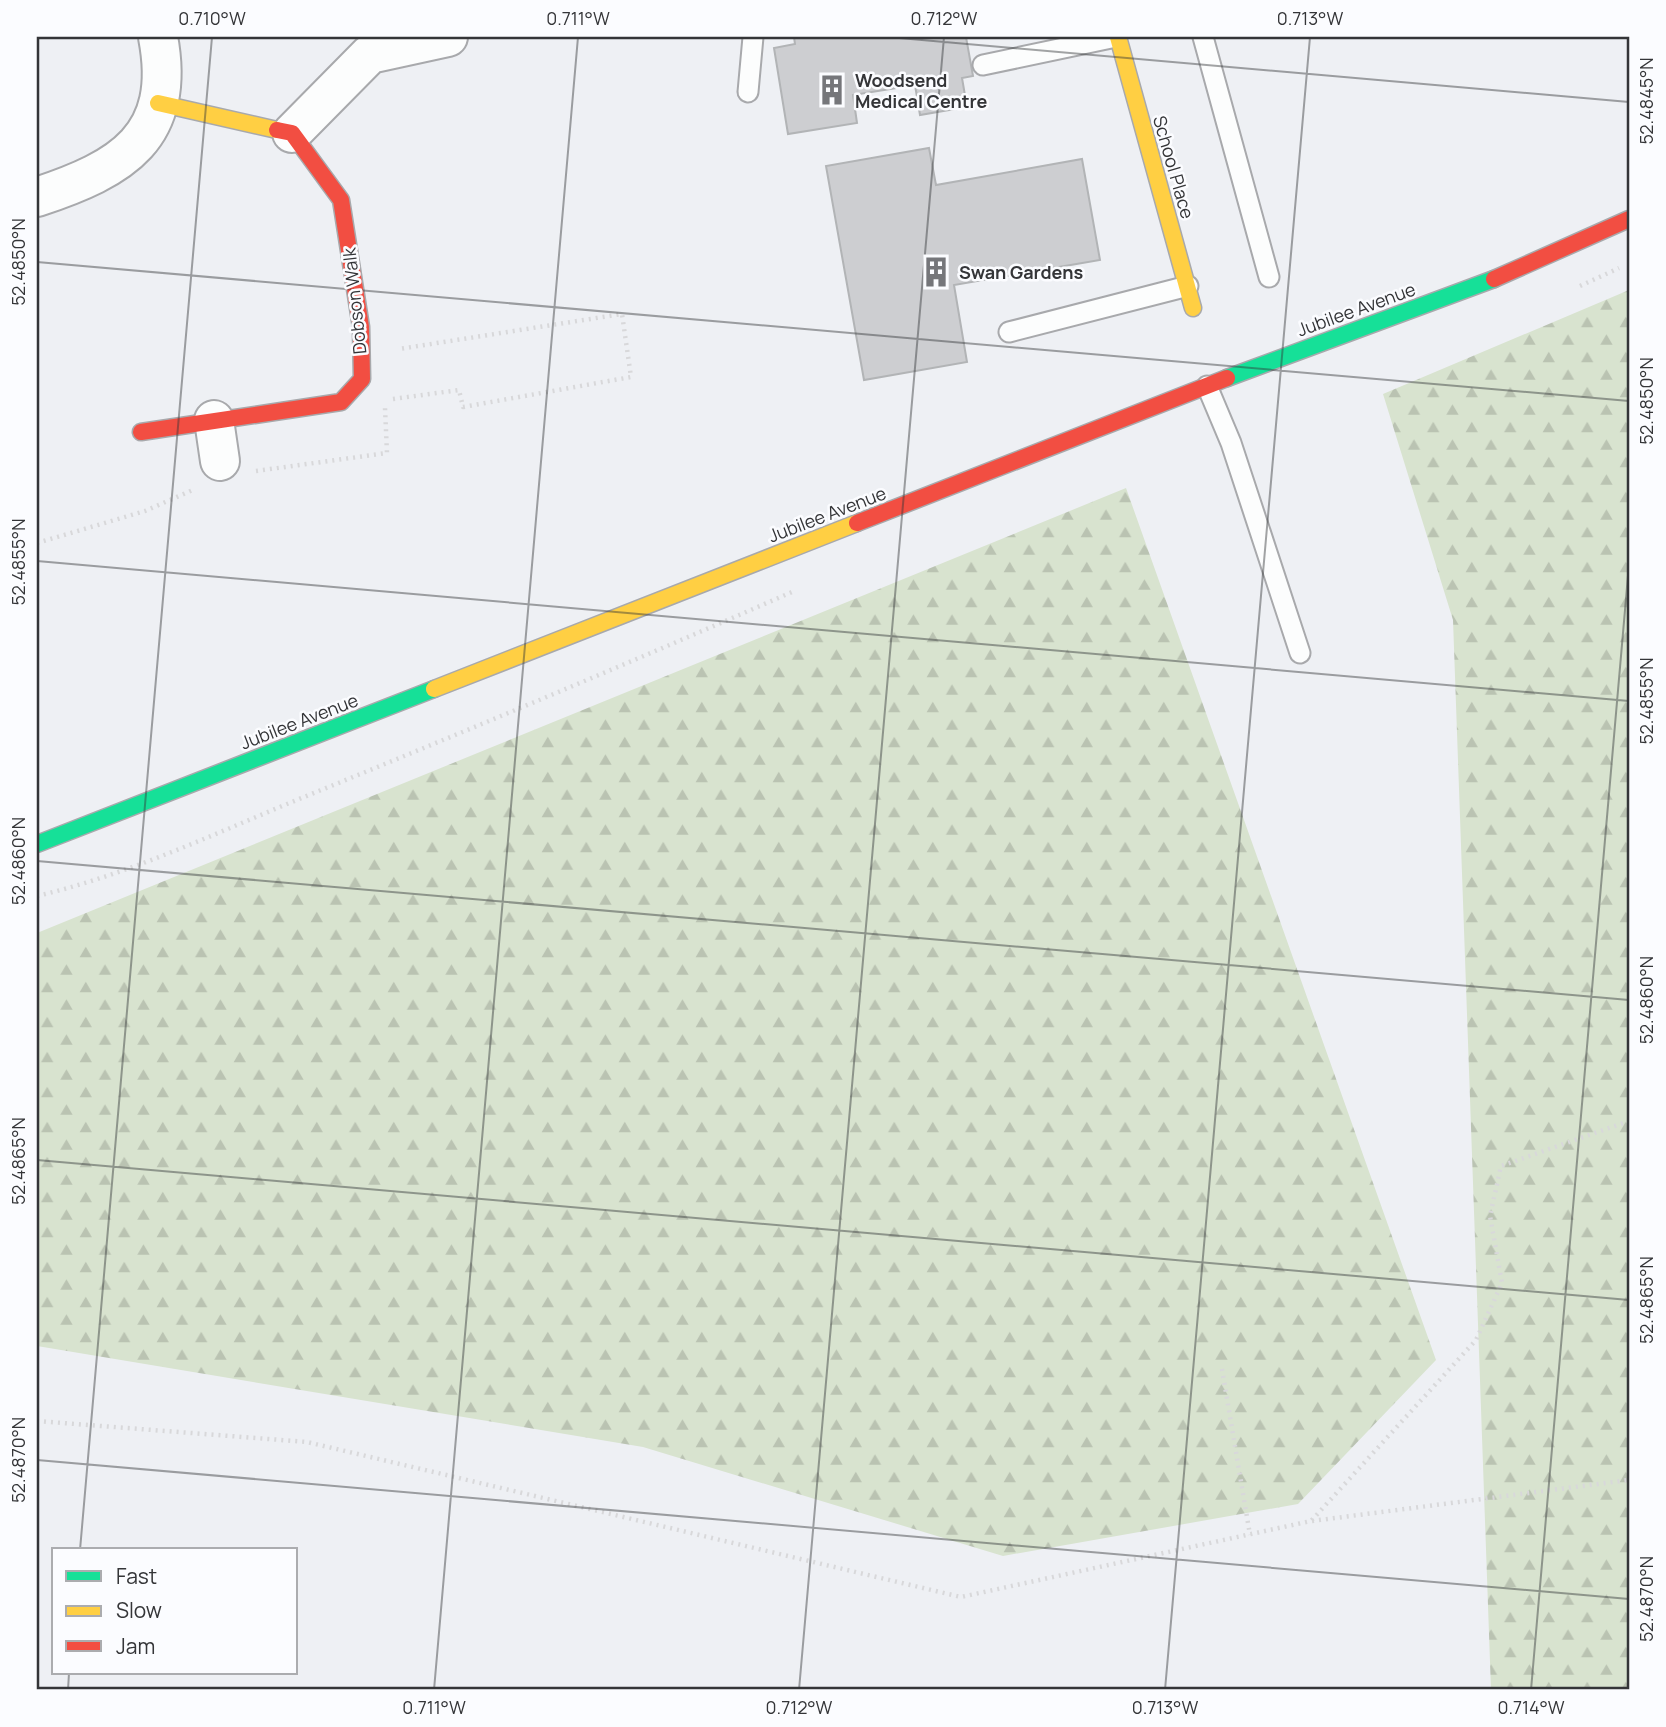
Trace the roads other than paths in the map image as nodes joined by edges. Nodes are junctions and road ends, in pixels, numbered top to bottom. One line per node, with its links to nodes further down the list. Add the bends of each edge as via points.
1 (158, 37): 8 (street, via 164,76)
2 (448, 37): 9 (street, via 370,54)
3 (753, 37): 7 (lane)
4 (1117, 37): 6 (lane); 13 (street, School Place)
5 (1203, 37): 12 (lane)
6 (983, 65)
7 (748, 92)
8 (158, 103): 9 (street); 10 (street, via 147,133 124,156 88,181)
9 (292, 133): 17 (street, Dobson Walk, via 341,200 361,327 362,379 341,402)
10 (37, 198)
11 (1629, 219): 16 (street, Jubilee Avenue, via 1518,270)
12 (1269, 277)
13 (1188, 286): 14 (street, School Place); 15 (lane)
14 (1194, 308)
15 (1009, 332)
16 (1208, 386): 20 (lane); 21 (street, Jubilee Avenue)
17 (214, 421): 18 (street, Dobson Walk); 19 (street)
18 (141, 432)
19 (220, 461)
20 (1300, 653)
21 (37, 844)

